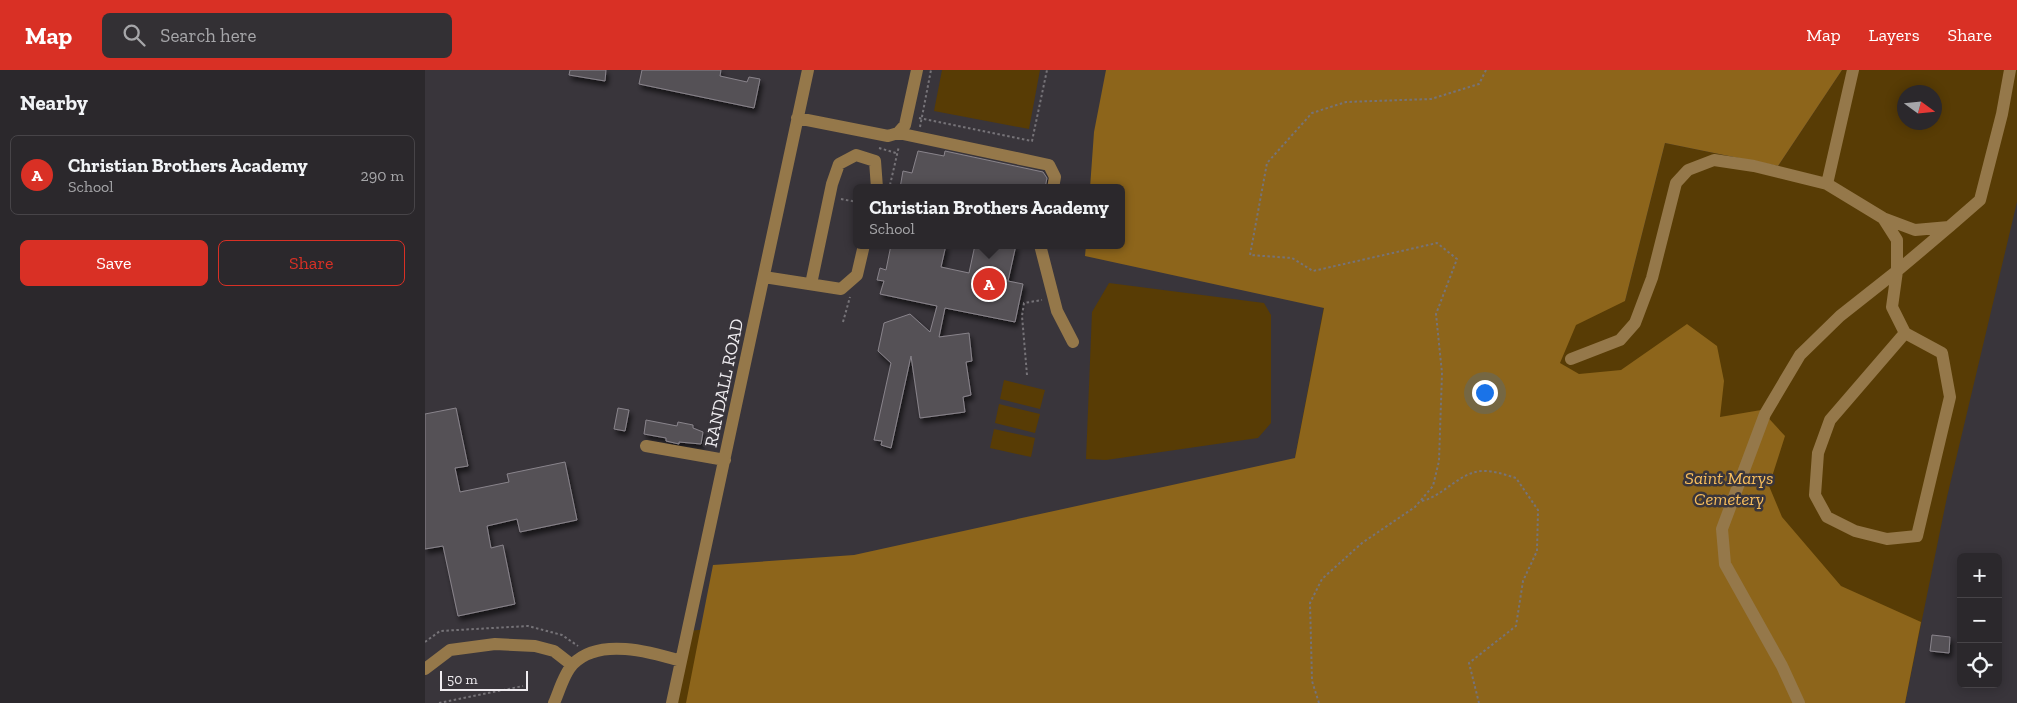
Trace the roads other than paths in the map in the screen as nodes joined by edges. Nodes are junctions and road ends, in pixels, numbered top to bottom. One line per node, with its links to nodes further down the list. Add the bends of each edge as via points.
1 (808, 70): 5 (street, RANDALL ROAD)
2 (917, 70): 6 (street, via 905,125)
3 (1853, 70): 9 (street)
4 (2011, 70): 11 (street, via 1980,200)
5 (797, 118): 6 (street, via 887,136); 15 (street, RANDALL ROAD)
6 (898, 133): 8 (street, via 1049,165 1055,177)
7 (877, 184): 16 (street, via 875,161 856,155 839,164)
8 (1054, 184)
9 (1827, 184): 10 (street); 19 (street, via 1755,166 1714,160 1688,170 1676,182 1652,278 1635,323 1621,340)
10 (1883, 218): 11 (street, via 1915,230); 14 (street, via 1897,240)
11 (1949, 227): 14 (street)
12 (863, 249): 16 (street, via 857,274 841,289)
13 (1040, 249): 18 (street, via 1057,311)
14 (1897, 271): 17 (street, via 1893,308); 27 (street, via 1840,316 1800,355 1765,414 1722,529 1725,564)
15 (764, 277): 16 (street); 21 (street, RANDALL ROAD)
16 (811, 284)
17 (1905, 334): 17 (street, via 1942,353 1950,397 1917,536 1887,539 1855,532 1827,517 1815,495 1818,453 1830,420)
18 (1073, 342)
19 (1571, 358)
20 (646, 446): 21 (street)
21 (725, 460): 22 (street, RANDALL ROAD)
22 (681, 661): 23 (street, via 638,649 605,650 586,655); 26 (street, RANDALL ROAD)
23 (572, 665): 24 (street, via 554,651 535,646 495,644 450,650); 25 (street)
24 (425, 669)
25 (554, 703)
26 (672, 703)
27 (1799, 703)

